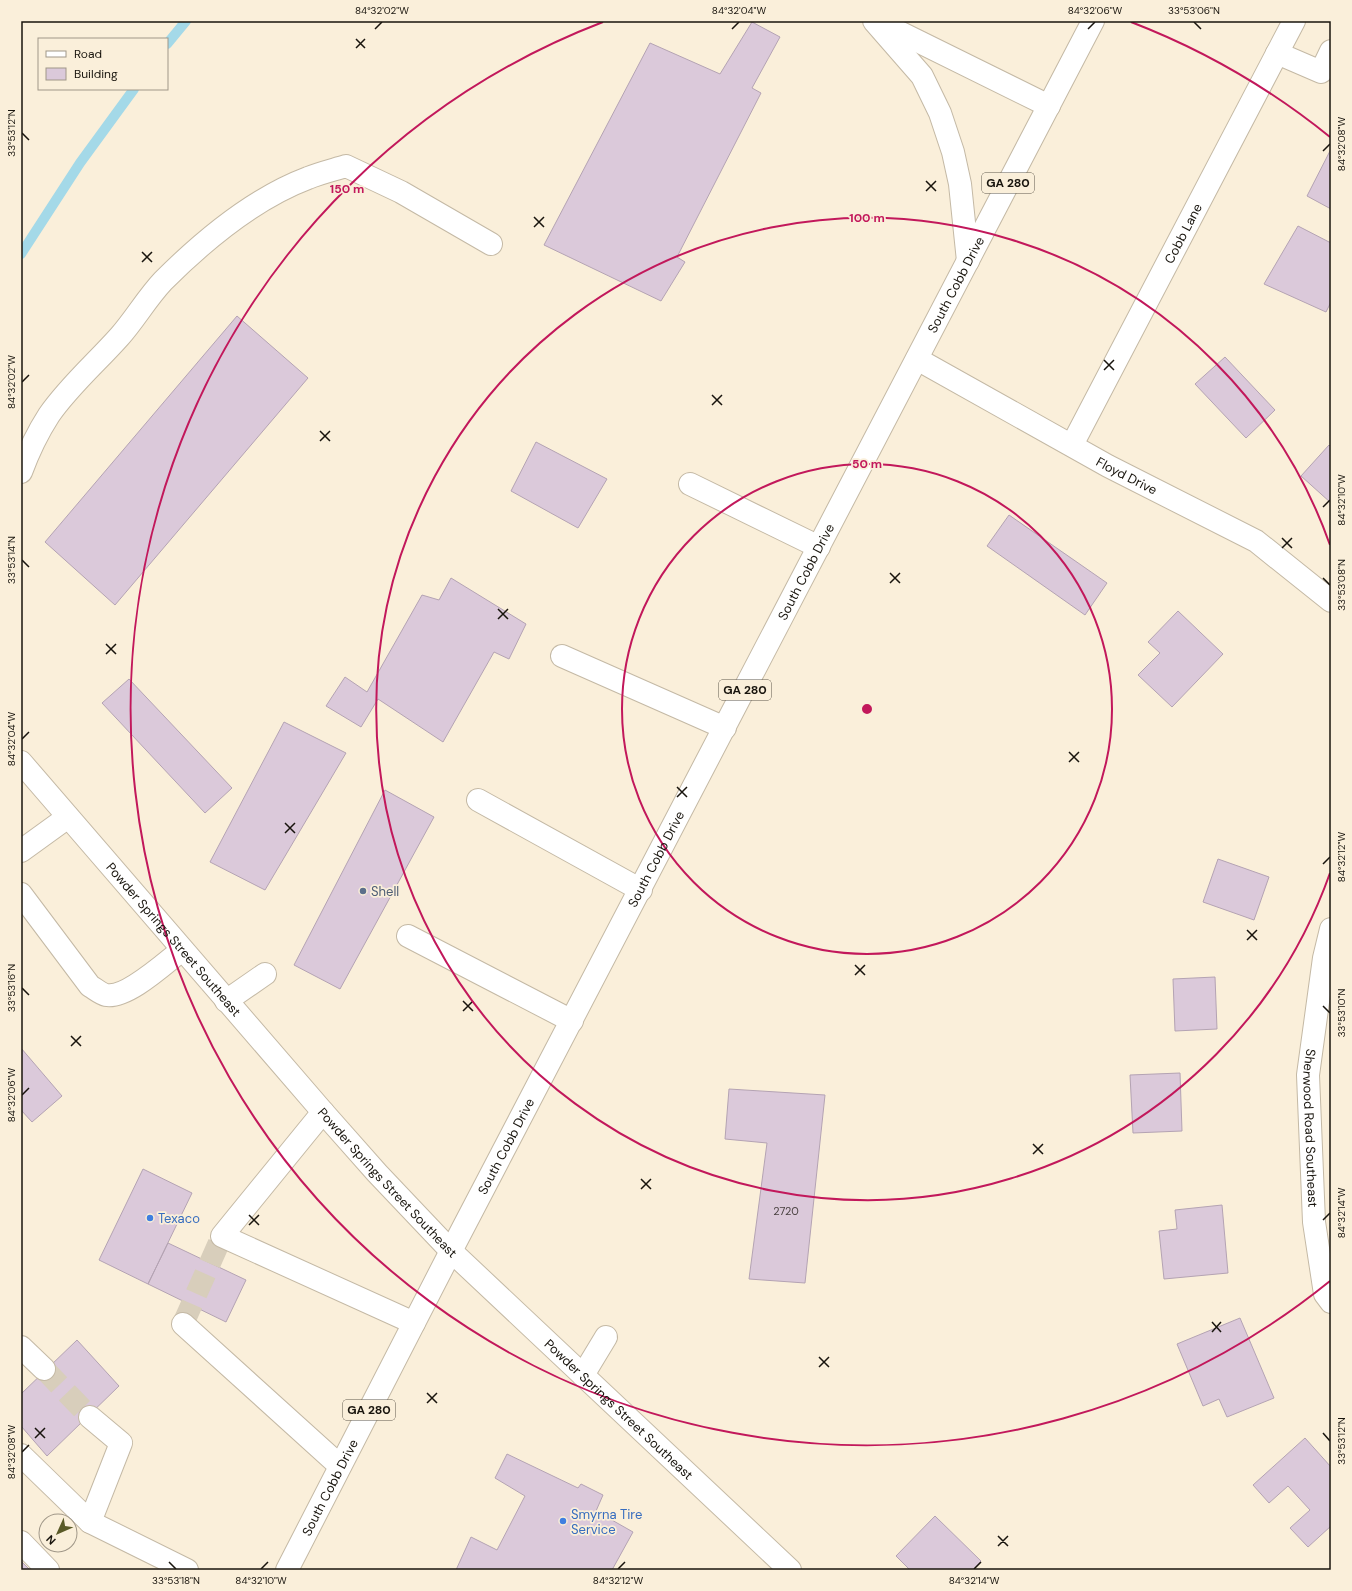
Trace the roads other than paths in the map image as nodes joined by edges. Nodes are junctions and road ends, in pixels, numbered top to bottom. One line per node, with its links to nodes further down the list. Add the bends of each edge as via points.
1 (875, 21): 6 (street); 8 (street, via 922,76 940,113 960,184)
2 (1093, 21): 6 (street, South Cobb Drive / GA 280)
3 (1294, 21): 5 (street, Cobb Lane)
4 (1331, 51): 5 (street, via 1321,72)
5 (1277, 53): 10 (street, Cobb Lane)
6 (1049, 106): 8 (street, South Cobb Drive / GA 280)
7 (491, 244): 11 (street, via 401,192 346,166 308,178 249,209 201,245 162,282 120,336 73,386 50,415 26,457)
8 (968, 261): 9 (street, South Cobb Drive / GA 280)
9 (916, 358): 10 (street, Floyd Drive); 13 (street, South Cobb Drive / GA 280)
10 (1072, 445): 14 (street, Floyd Drive, via 1256,541)
11 (21, 472)
12 (690, 484): 13 (street)
13 (819, 546): 16 (street, South Cobb Drive / GA 280)
14 (1331, 601)
15 (562, 656): 16 (street)
16 (725, 728): 21 (street, South Cobb Drive / GA 280)
17 (21, 762): 19 (street, Powder Springs Street Southeast)
18 (478, 800): 21 (street)
19 (68, 817): 20 (street); 25 (street, Powder Springs Street Southeast)
20 (21, 851)
21 (641, 890): 28 (street, South Cobb Drive / GA 280)
22 (21, 894): 25 (street, via 90,986 106,995 124,992 140,983)
23 (1331, 929): 31 (street, Sherwood Road Southeast, via 1324,958 1308,1075 1314,1222 1325,1294)
24 (408, 936): 28 (street)
25 (182, 950): 27 (street, Powder Springs Street Southeast)
26 (265, 974): 27 (street)
27 (226, 1001): 29 (street, Powder Springs Street Southeast)
28 (572, 1021): 30 (street, South Cobb Drive / GA 280)
29 (323, 1112): 30 (street, Powder Springs Street Southeast); 32 (street, via 222,1236)
30 (452, 1251): 32 (street, South Cobb Drive / GA 280); 37 (street, Powder Springs Street Southeast)
31 (1331, 1302)
32 (414, 1323): 40 (street, South Cobb Drive / GA 280)
33 (183, 1324): 40 (street)
34 (606, 1337): 37 (street)
35 (21, 1347): 36 (street)
36 (44, 1369)
37 (583, 1375): 46 (street, Powder Springs Street Southeast)
38 (90, 1417): 41 (street, via 121,1443)
39 (21, 1455): 41 (street)
40 (340, 1466): 45 (street, South Cobb Drive / GA 280)
41 (90, 1522): 44 (street)
42 (21, 1542): 43 (street)
43 (48, 1570)
44 (187, 1570)
45 (287, 1570)
46 (790, 1570)

